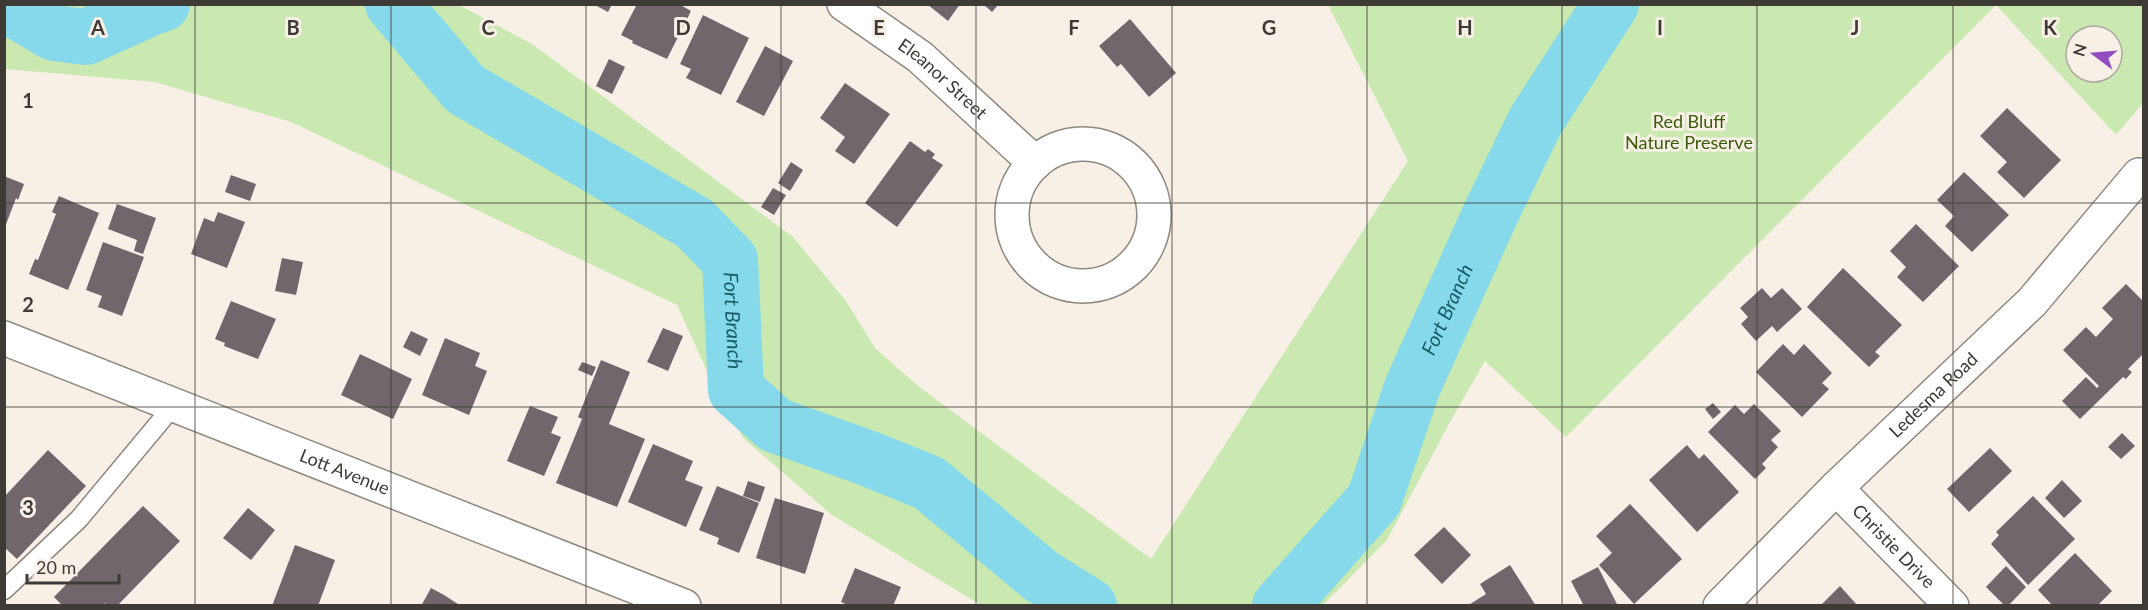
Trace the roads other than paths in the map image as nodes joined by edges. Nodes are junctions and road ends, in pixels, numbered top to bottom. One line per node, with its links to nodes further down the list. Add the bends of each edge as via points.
1 (844, 4): 2 (street, Eleanor Street, via 920,57)
2 (1035, 163): 2 (street, via 1020,182 1012,206 1013,231 1023,254 1039,272 1061,283 1085,287 1109,282 1130,269 1153,230 1154,208 1148,186 1136,167 1118,153 1097,145 1075,144 1054,150)
3 (2141, 178): 6 (street, Ledesma Road, via 2032,302)
4 (4, 338): 5 (street, Lott Avenue)
5 (174, 405): 7 (lane, via 80,519); 8 (street, Lott Avenue)
6 (1836, 488): 9 (street, Ledesma Road); 10 (street, Christie Drive)
7 (4, 590)
8 (684, 606)
9 (1720, 606)
10 (1952, 606)

